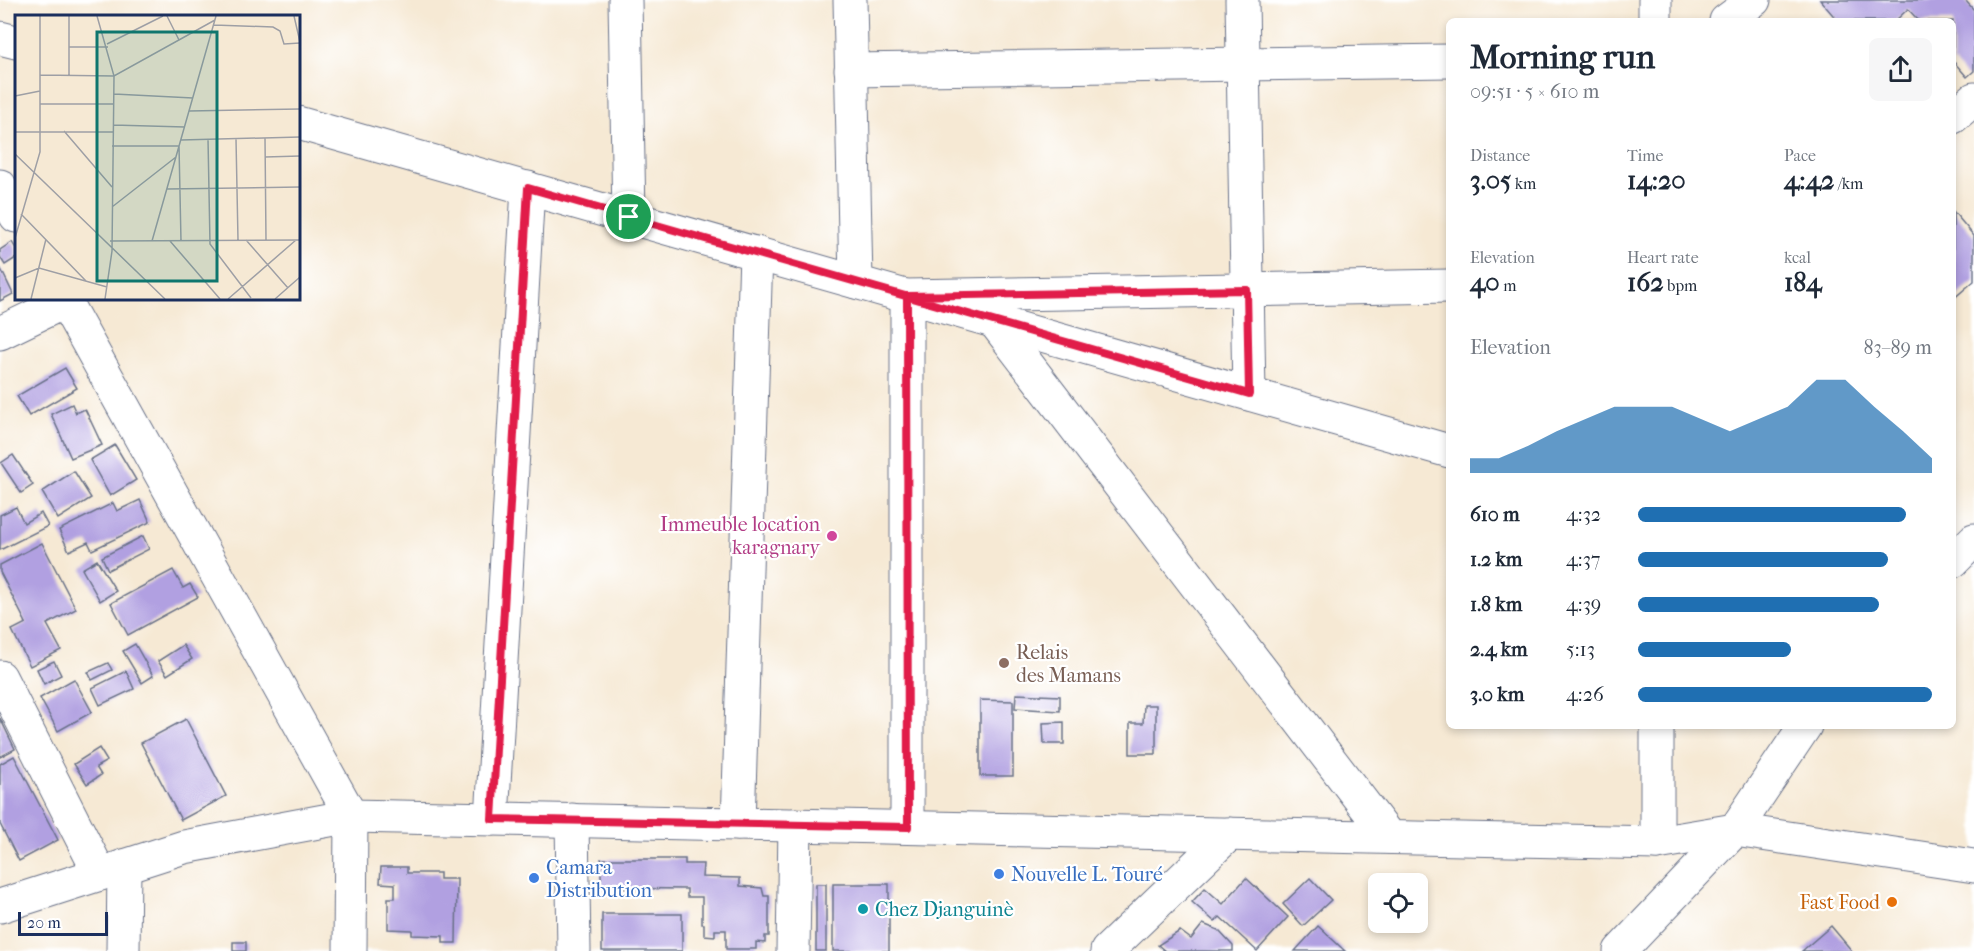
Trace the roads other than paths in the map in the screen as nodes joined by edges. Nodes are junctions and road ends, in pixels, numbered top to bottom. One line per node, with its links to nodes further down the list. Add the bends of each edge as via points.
1 (625, 0): 19 (street)
2 (850, 0): 12 (street)
3 (1242, 0): 11 (street)
4 (1655, 0): 6 (street)
5 (1754, 0): 7 (street)
6 (1655, 18)
7 (1730, 18)
8 (0, 38): 9 (street)
9 (15, 42)
10 (1446, 61): 11 (street)
11 (1244, 64): 12 (street); 23 (street)
12 (851, 70): 21 (street)
13 (1974, 99): 14 (street)
14 (1956, 114)
15 (300, 124): 17 (street)
16 (0, 186): 18 (street)
17 (528, 188): 19 (street); 36 (street)
18 (15, 214)
19 (629, 217): 20 (street)
20 (756, 254): 21 (street); 38 (street)
21 (856, 282): 24 (street)
22 (1446, 286): 23 (street)
23 (1247, 290): 24 (street); 28 (street)
24 (907, 296): 26 (street); 40 (street)
25 (64, 300): 27 (street); 35 (street)
26 (994, 321): 28 (street); 43 (street)
27 (0, 333)
28 (1249, 394): 29 (street)
29 (1446, 450)
30 (1974, 540): 31 (street)
31 (1956, 558)
32 (0, 677): 46 (street)
33 (1657, 729): 44 (street)
34 (1803, 729): 41 (street)
35 (351, 816): 36 (street); 46 (street, via 184,847); 49 (street)
36 (492, 819): 37 (street)
37 (572, 820): 38 (street); 50 (street)
38 (738, 824): 39 (street)
39 (795, 825): 40 (street); 51 (street)
40 (908, 827): 42 (street)
41 (1736, 830): 44 (street); 45 (street); 53 (street)
42 (1229, 834): 43 (street); 52 (street)
43 (1389, 837): 44 (street)
44 (1658, 843)
45 (1974, 866)
46 (112, 870): 47 (street); 48 (street)
47 (0, 906)
48 (123, 951)
49 (350, 951)
50 (574, 951)
51 (794, 951)
52 (1107, 951)
53 (1620, 951)

